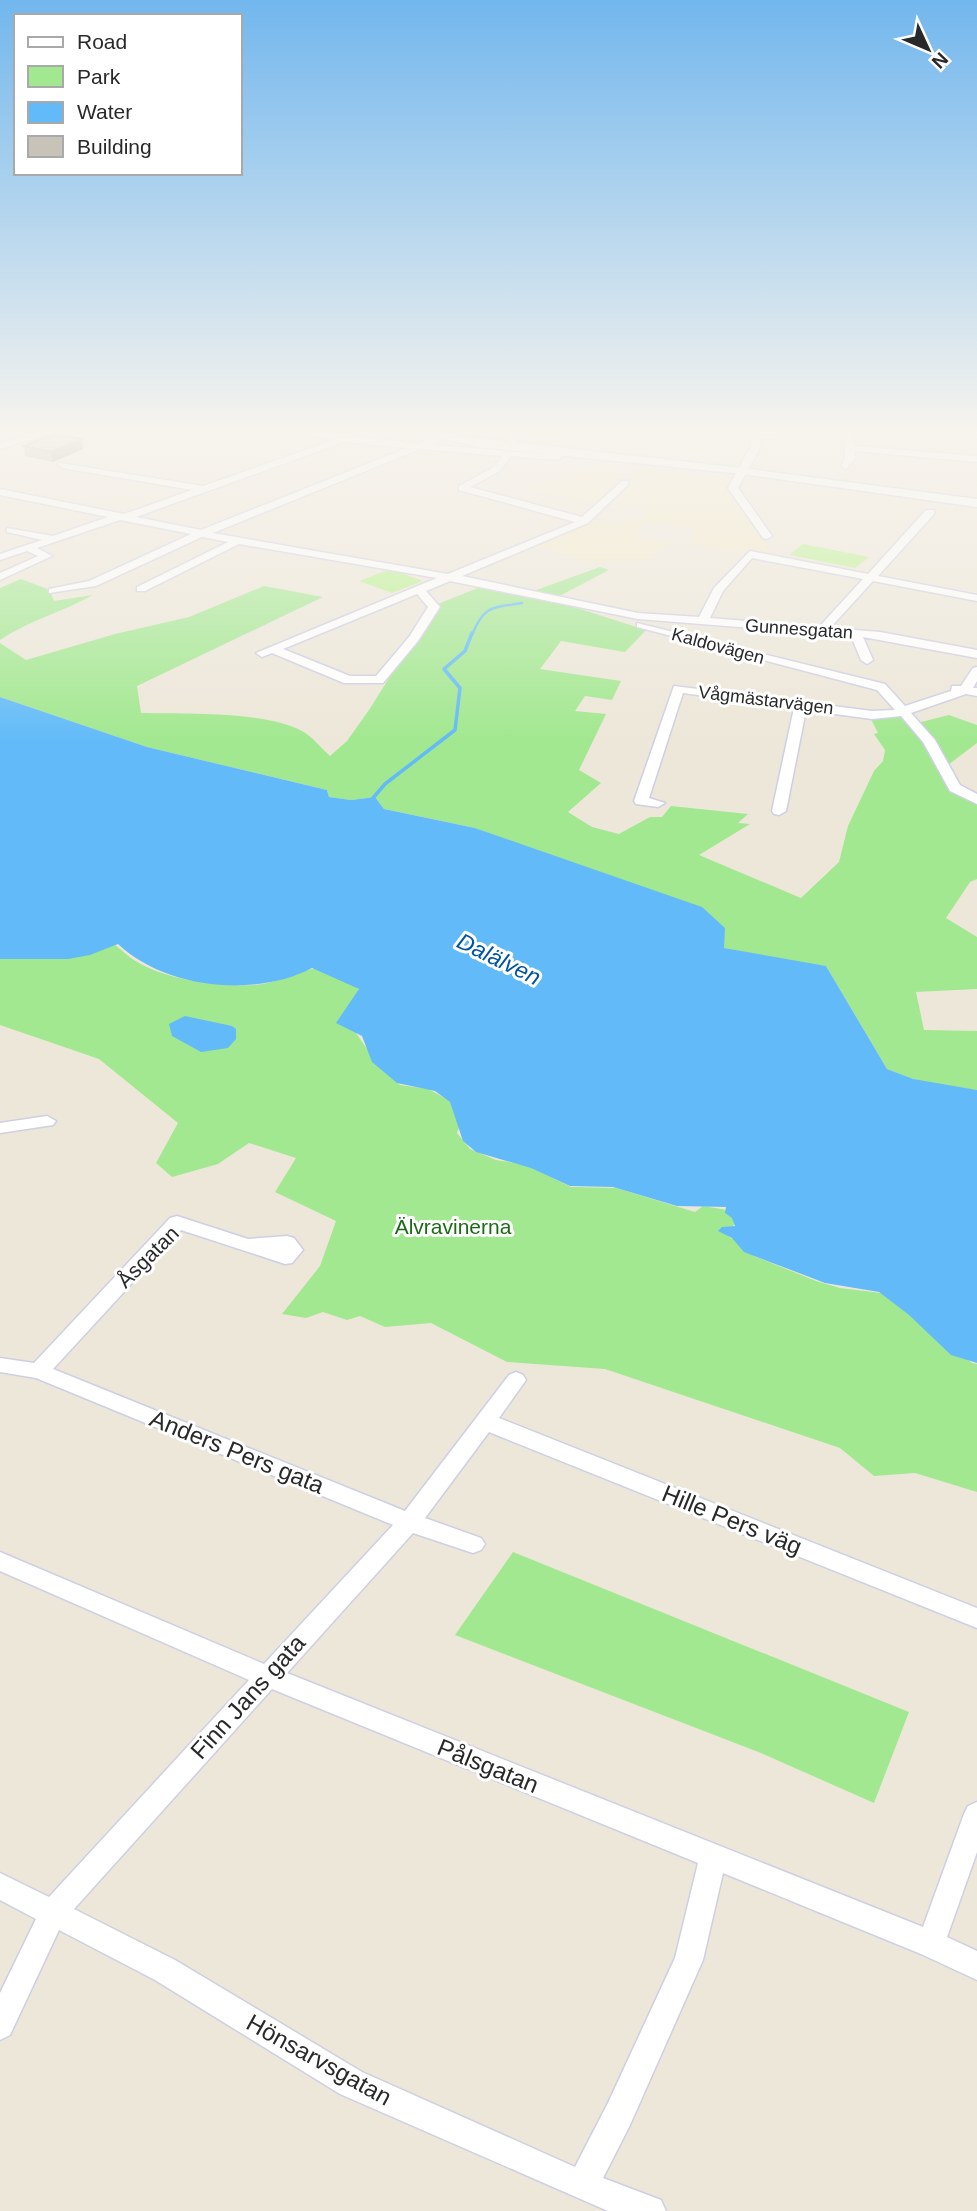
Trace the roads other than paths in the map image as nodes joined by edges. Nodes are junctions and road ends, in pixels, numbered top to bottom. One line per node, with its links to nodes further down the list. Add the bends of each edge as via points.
1 (30, 534): 6 (street)
2 (69, 534): 6 (street)
3 (200, 534): 7 (street); 15 (street, via 92,584)
4 (551, 534): 11 (street)
5 (910, 534): 12 (street)
6 (54, 539): 8 (street)
7 (238, 541): 11 (street); 13 (street)
8 (29, 548): 9 (street); 10 (street, via 47,556)
9 (0, 557)
10 (0, 577)
11 (451, 577): 14 (street); 16 (street)
12 (870, 577): 17 (street); 18 (street, via 750,554 718,590); 19 (street)
13 (141, 589)
14 (418, 590): 14 (street, via 434,607 379,680 348,680 267,651)
15 (53, 591)
16 (557, 598): 18 (street, Gunnesgatan, via 620,613); 27 (street, Kaldovägen, via 663,631 879,682)
17 (976, 598)
18 (702, 622): 19 (street, Gunnesgatan)
19 (822, 630): 20 (street, Gunnesgatan)
20 (855, 633): 21 (street, Gunnesgatan); 22 (street)
21 (977, 654)
22 (867, 660)
23 (977, 671): 25 (street)
24 (949, 689): 25 (street)
25 (971, 691): 27 (street, Vågmästarvägen)
26 (801, 705): 27 (street, Vågmästarvägen, via 872,715); 29 (street, Vågmästarvägen, via 678,689 641,801); 30 (street)
27 (903, 711): 28 (street, Kaldovägen, via 929,740 955,788)
28 (977, 800)
29 (658, 803)
30 (779, 811)
31 (47, 1121): 32 (street)
32 (0, 1128)
33 (285, 1258): 35 (street, Åsgatan, via 177,1222)
34 (0, 1365): 35 (street, Anders Pers gata)
35 (39, 1371): 38 (street, Anders Pers gata)
36 (516, 1380): 37 (street, Finn Jans gata)
37 (487, 1422): 38 (street, Finn Jans gata); 41 (street, Hille Pers väg)
38 (409, 1522): 39 (street, Anders Pers gata); 42 (street, Finn Jans gata)
39 (473, 1544)
40 (0, 1561): 42 (street, Pålsgatan)
41 (977, 1618)
42 (266, 1676): 44 (street, Pålsgatan); 46 (street, Finn Jans gata)
43 (977, 1814): 47 (street)
44 (713, 1858): 47 (street, Pålsgatan); 50 (street, via 689,1960)
45 (0, 1886): 46 (street, Hönsarvsgatan)
46 (53, 1913): 49 (street, Finn Jans gata); 50 (street, Hönsarvsgatan, via 165,1970 351,2083)
47 (931, 1944): 48 (street, Pålsgatan)
48 (977, 1966)
49 (0, 2025)
50 (582, 2186): 51 (street, Hönsarvsgatan)
51 (649, 2211)

